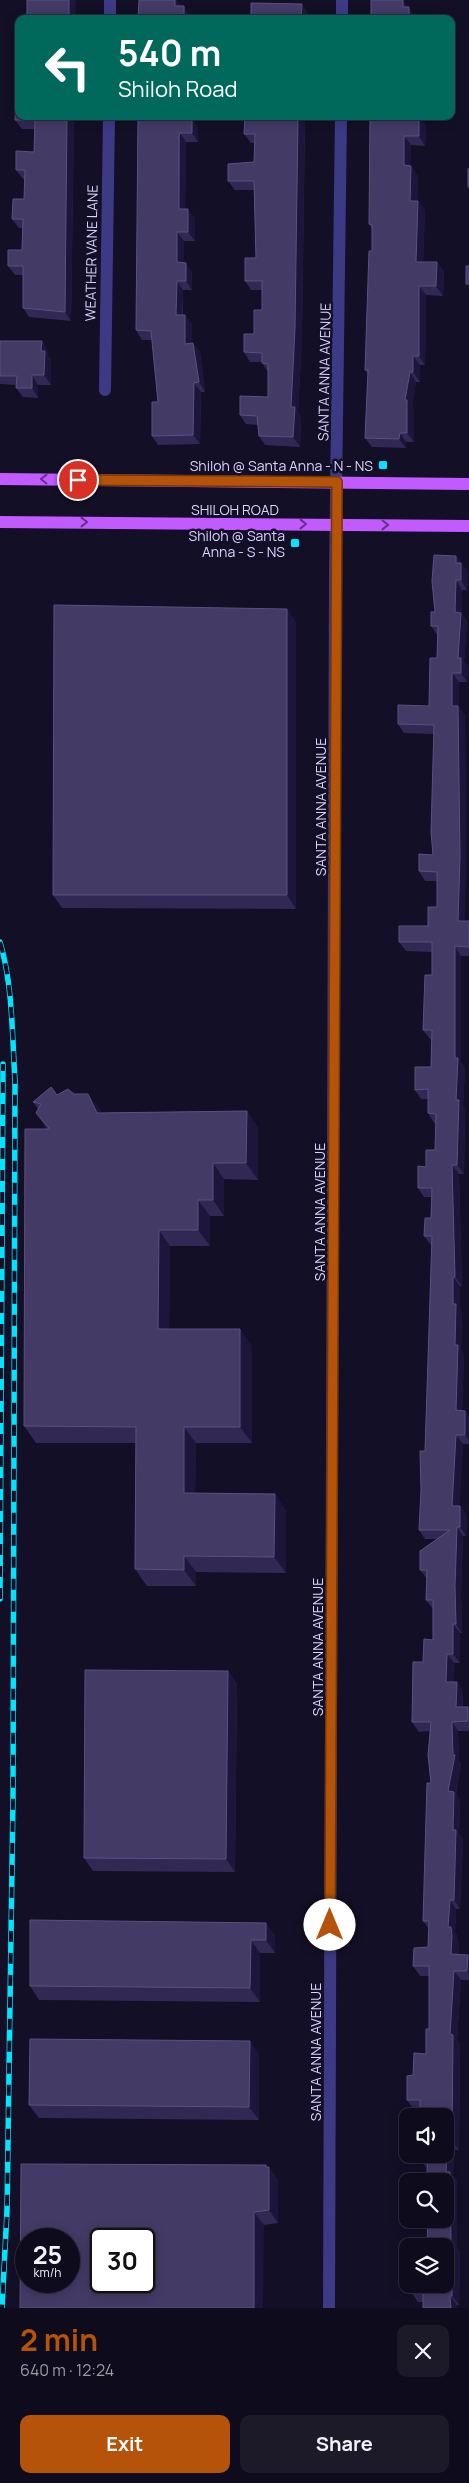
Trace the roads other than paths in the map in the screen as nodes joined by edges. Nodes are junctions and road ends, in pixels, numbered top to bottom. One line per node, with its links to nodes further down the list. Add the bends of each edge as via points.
1 (110, 0): 3 (street)
2 (342, 0): 4 (street)
3 (110, 15)
4 (342, 15)
5 (108, 120): 7 (street, WEATHER VANE LANE)
6 (341, 120): 9 (street, SANTA ANNA AVENUE)
7 (105, 390)
8 (0, 479): 9 (main road, SHILOH ROAD, one-way to 8)
9 (337, 482): 10 (main road, SHILOH ROAD); 12 (street, SANTA ANNA AVENUE)
10 (469, 484)
11 (0, 522): 12 (main road, SHILOH ROAD, one-way to 12)
12 (336, 525): 13 (main road, SHILOH ROAD, one-way to 13); 14 (street, SANTA ANNA AVENUE)
13 (469, 526)
14 (329, 2308)

